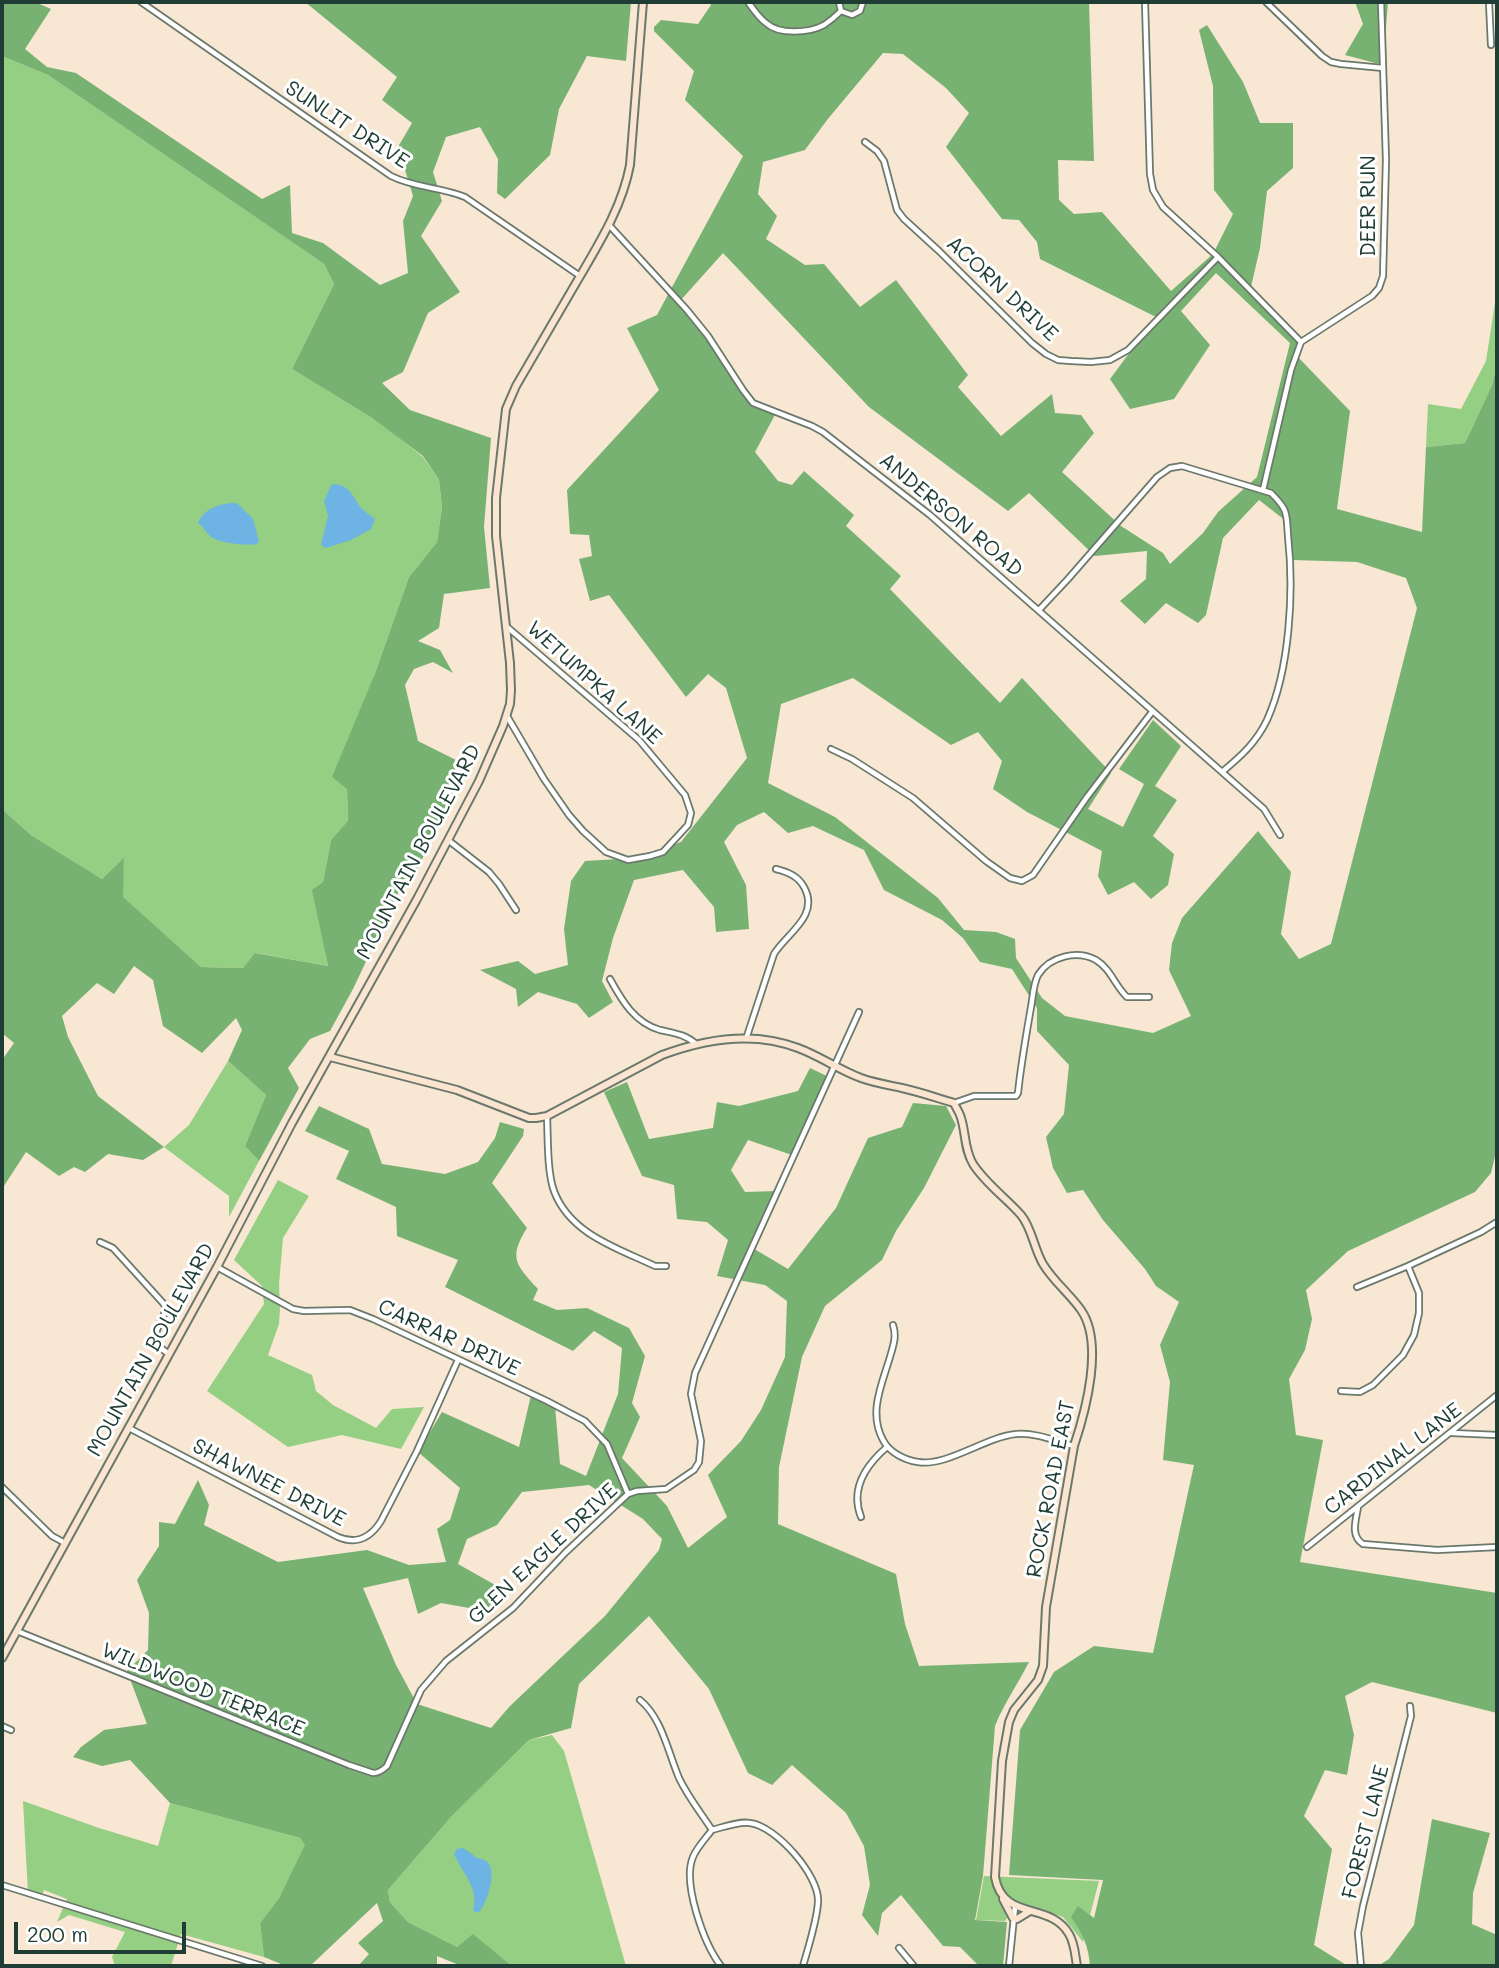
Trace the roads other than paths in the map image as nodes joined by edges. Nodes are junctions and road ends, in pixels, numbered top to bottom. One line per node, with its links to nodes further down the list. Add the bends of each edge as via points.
1 (142, 2): 16 (street, SUNLIT DRIVE, via 391,177 465,197)
2 (643, 2): 14 (street, MOUNTAIN BOULEVARD, via 630,165 620,202)
3 (748, 2): 10 (street, via 762,21 777,30 816,28)
4 (839, 2): 10 (street)
5 (863, 2): 10 (street, via 856,14)
6 (1145, 2): 15 (street, via 1153,191 1163,207)
7 (1266, 2): 12 (street, via 1331,62)
8 (1381, 2): 12 (street, DEER RUN)
9 (1489, 2): 11 (street)
10 (841, 11)
11 (1491, 45)
12 (1383, 68): 17 (street, DEER RUN, via 1383,276 1372,296)
13 (865, 142): 15 (street, ACORN DRIVE, via 884,161 897,210 904,219 1032,343 1058,360 1116,358)
14 (608, 224): 16 (street, MOUNTAIN BOULEVARD); 19 (street, ANDERSON ROAD, via 687,310 753,403 835,440)
15 (1218, 257): 17 (street)
16 (580, 276): 20 (street, MOUNTAIN BOULEVARD, via 506,409 496,498)
17 (1301, 342): 18 (street)
18 (1263, 490): 19 (street, via 1182,466 1170,468 1141,494); 24 (street, via 1286,512 1291,575 1286,649 1276,696 1262,729)
19 (1039, 610): 21 (street, ANDERSON ROAD)
20 (505, 625): 22 (street, MOUNTAIN BOULEVARD, via 512,690); 22 (street, WETUMPKA LANE, via 639,740 685,795 691,813 688,825 663,852 628,860 606,852 569,815)
21 (1152, 712): 23 (street, via 1033,875 1023,881 1010,878 986,861 913,798); 24 (street, ANDERSON ROAD)
22 (506, 715): 26 (street, MOUNTAIN BOULEVARD, via 479,781)
23 (831, 749)
24 (1222, 772): 25 (street, ANDERSON ROAD, via 1264,809)
25 (1280, 835)
26 (447, 840): 28 (street, via 489,873); 34 (street, MOUNTAIN BOULEVARD)
27 (776, 869): 32 (street, via 802,884 808,910 774,954)
28 (516, 910)
29 (610, 979): 33 (street, via 626,1007 638,1017)
30 (1149, 997): 36 (street, via 1127,997 1102,965 1083,955 1071,954 1051,964 1035,982 1016,1096 974,1096)
31 (859, 1012): 35 (street)
32 (746, 1039): 33 (street); 35 (street, via 798,1047)
33 (696, 1045): 37 (street, via 662,1055)
34 (330, 1057): 37 (street, via 457,1090 529,1118); 43 (street, MOUNTAIN BOULEVARD)
35 (834, 1065): 36 (street, via 883,1085); 56 (street, GLEN EAGLE DRIVE, via 695,1373 691,1394 701,1440 699,1462 666,1489)
36 (954, 1103): 53 (street, ROCK ROAD EAST, via 975,1167 1025,1221 1044,1265 1087,1323 1090,1370)
37 (547, 1116): 41 (street, via 551,1179 572,1220 591,1236 655,1266)
38 (1495, 1223): 39 (street); 42 (street)
39 (1497, 1230)
40 (100, 1242): 46 (street, via 113,1248 163,1303 166,1308 155,1342)
41 (666, 1266)
42 (1408, 1266): 44 (street); 48 (street, via 1419,1293 1414,1335 1403,1355 1373,1385 1360,1392)
43 (217, 1267): 46 (street, MOUNTAIN BOULEVARD); 47 (street, CARRAR DRIVE, via 293,1308 350,1310)
44 (1357, 1287)
45 (893, 1325): 54 (street, via 895,1339 876,1412)
46 (169, 1354): 50 (street, MOUNTAIN BOULEVARD)
47 (458, 1360): 50 (street, SHAWNEE DRIVE, via 381,1521 364,1539 355,1541 338,1537); 56 (street, CARRAR DRIVE, via 585,1421 607,1444)
48 (1341, 1391)
49 (1497, 1395): 51 (street, CARDINAL LANE)
50 (129, 1427): 59 (street, MOUNTAIN BOULEVARD)
51 (1451, 1433): 52 (street); 57 (street, CARDINAL LANE)
52 (1497, 1435)
53 (1073, 1446): 54 (street, via 1013,1434 926,1463 908,1460); 71 (street, ROCK ROAD EAST, via 1046,1607 1043,1666 1038,1680 1014,1710 1007,1730 995,1877)
54 (887, 1447): 58 (street, via 864,1474 857,1502)
55 (2, 1488): 59 (street)
56 (628, 1494): 68 (street, GLEN EAGLE DRIVE, via 513,1608 439,1668 421,1690 387,1766)
57 (1358, 1507): 60 (street, CARDINAL LANE); 61 (street, via 1354,1532 1360,1543 1437,1550)
58 (861, 1517)
59 (65, 1544): 62 (street, MOUNTAIN BOULEVARD)
60 (1307, 1547)
61 (1497, 1547)
62 (17, 1631): 63 (street, MOUNTAIN BOULEVARD); 68 (street, WILDWOOD TERRACE, via 349,1765)
63 (2, 1658)
64 (640, 1700): 69 (street, via 655,1716 680,1780)
65 (1410, 1706): 82 (street, FOREST LANE, via 1363,1906 1358,1933)
66 (2, 1726): 67 (street)
67 (11, 1730)
68 (379, 1772)
69 (712, 1830): 77 (street, via 693,1855 689,1880 706,1942); 78 (street, via 748,1822 758,1825 781,1839 806,1870 816,1885 818,1901)
70 (2, 1885): 76 (street)
71 (1000, 1894): 72 (street); 74 (street)
72 (1017, 1907): 73 (street); 74 (street)
73 (1030, 1911): 74 (street); 81 (street, via 1062,1925 1073,1943)
74 (1015, 1919): 80 (street)
75 (900, 1948): 79 (street)
76 (262, 1966)
77 (721, 1966)
78 (803, 1966)
79 (914, 1966)
80 (1009, 1966)
81 (1077, 1966)
82 (1361, 1966)

